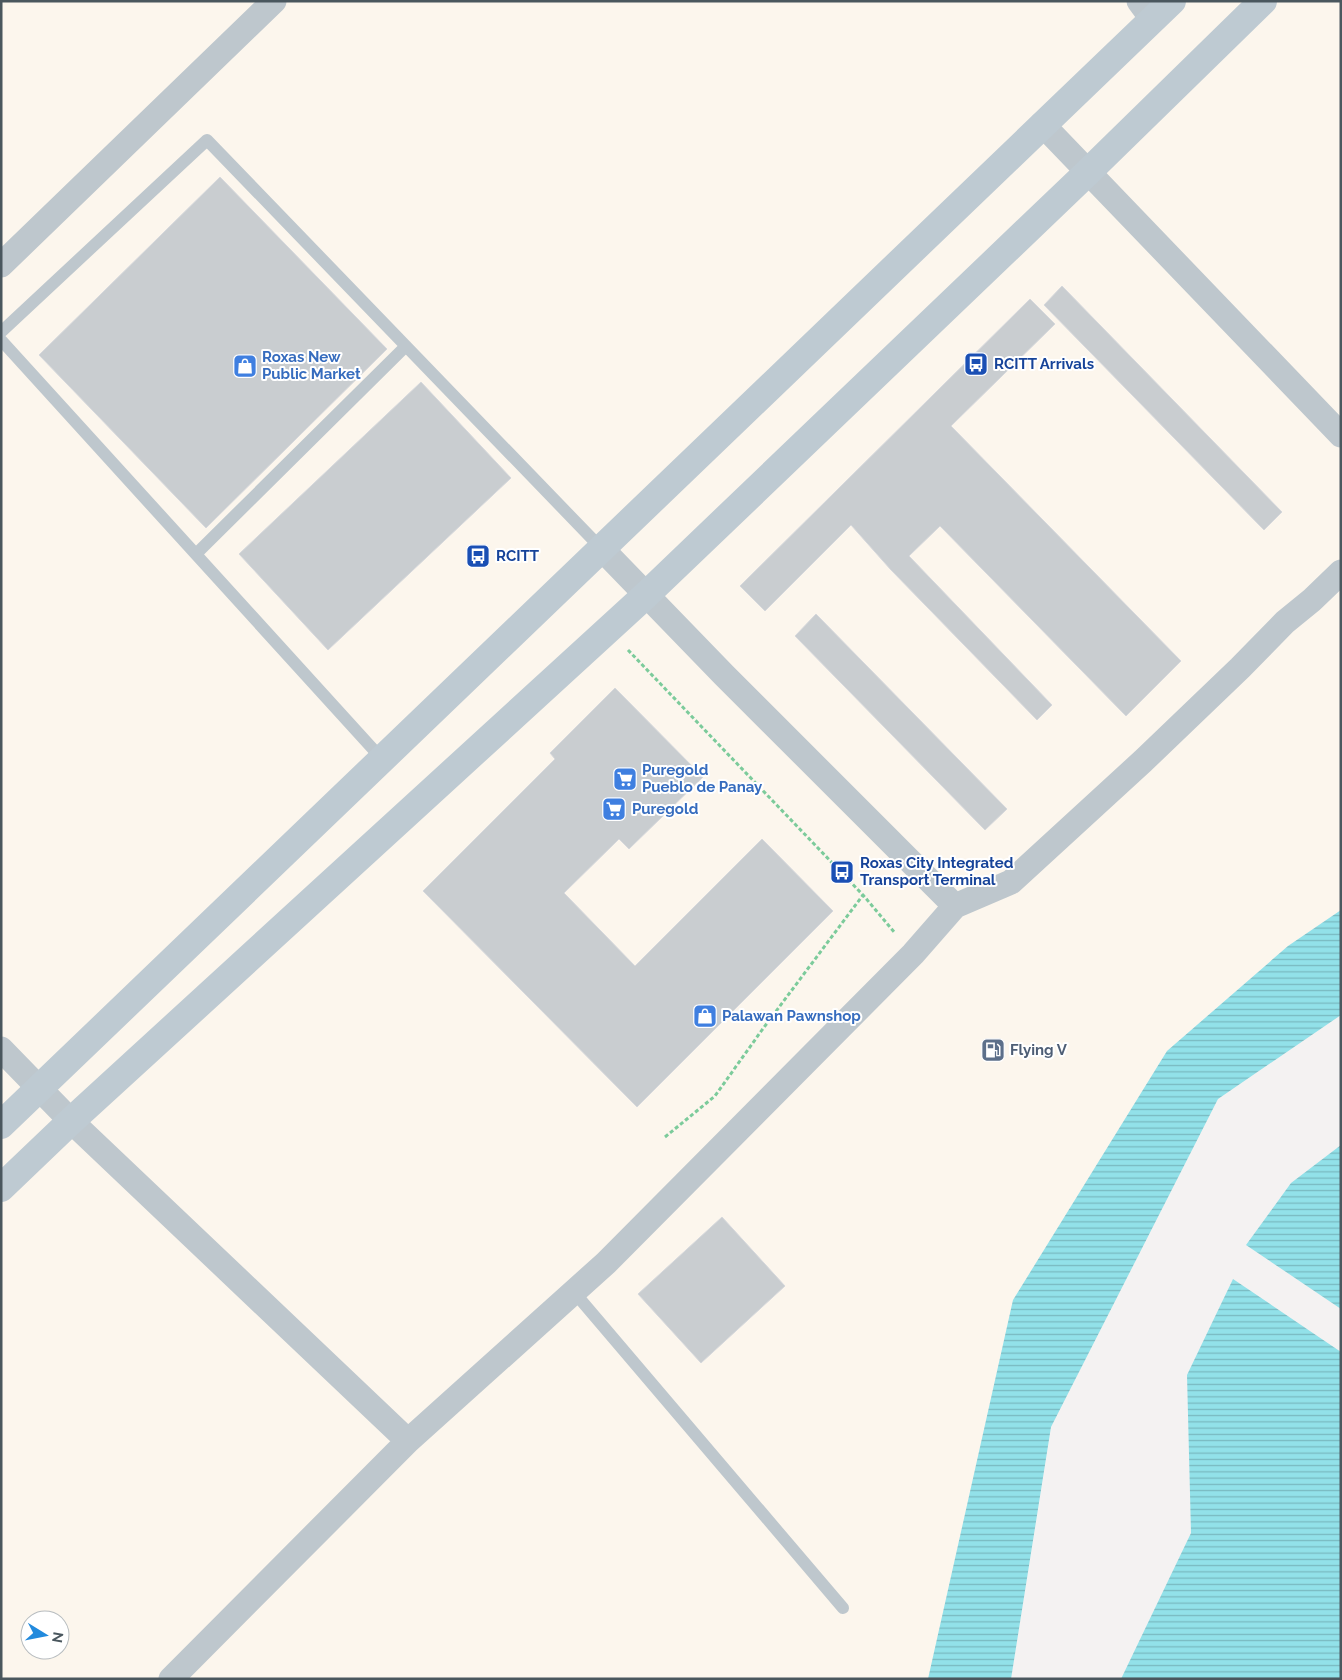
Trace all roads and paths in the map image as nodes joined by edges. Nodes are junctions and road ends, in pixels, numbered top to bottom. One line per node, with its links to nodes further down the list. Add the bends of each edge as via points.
1 (274, 1): 6 (street)
2 (1263, 1): 5 (street)
3 (1154, 7): 4 (street)
4 (1042, 124): 5 (street); 11 (street)
5 (1088, 172): 10 (street); 14 (street)
6 (1, 265)
7 (1, 332): 9 (lane, via 207,140)
8 (1, 340): 12 (lane)
9 (406, 346): 11 (lane); 12 (lane)
10 (1341, 435)
11 (601, 548): 14 (street); 16 (street)
12 (196, 554): 16 (lane)
13 (1341, 572): 18 (street, via 1143,761 1010,882)
14 (646, 595): 15 (street); 18 (street)
15 (608, 629): 17 (path); 22 (street)
16 (382, 759): 21 (street)
17 (863, 895): 19 (path); 24 (path, via 716,1096)
18 (955, 906): 19 (street)
19 (913, 954): 26 (street)
20 (1, 1049): 21 (street)
21 (40, 1088): 22 (street); 23 (street)
22 (71, 1121): 25 (street); 27 (street)
23 (1, 1125)
24 (665, 1137)
25 (1, 1188)
26 (574, 1292): 27 (street); 28 (lane)
27 (408, 1441): 29 (street)
28 (843, 1608)
29 (171, 1679)

